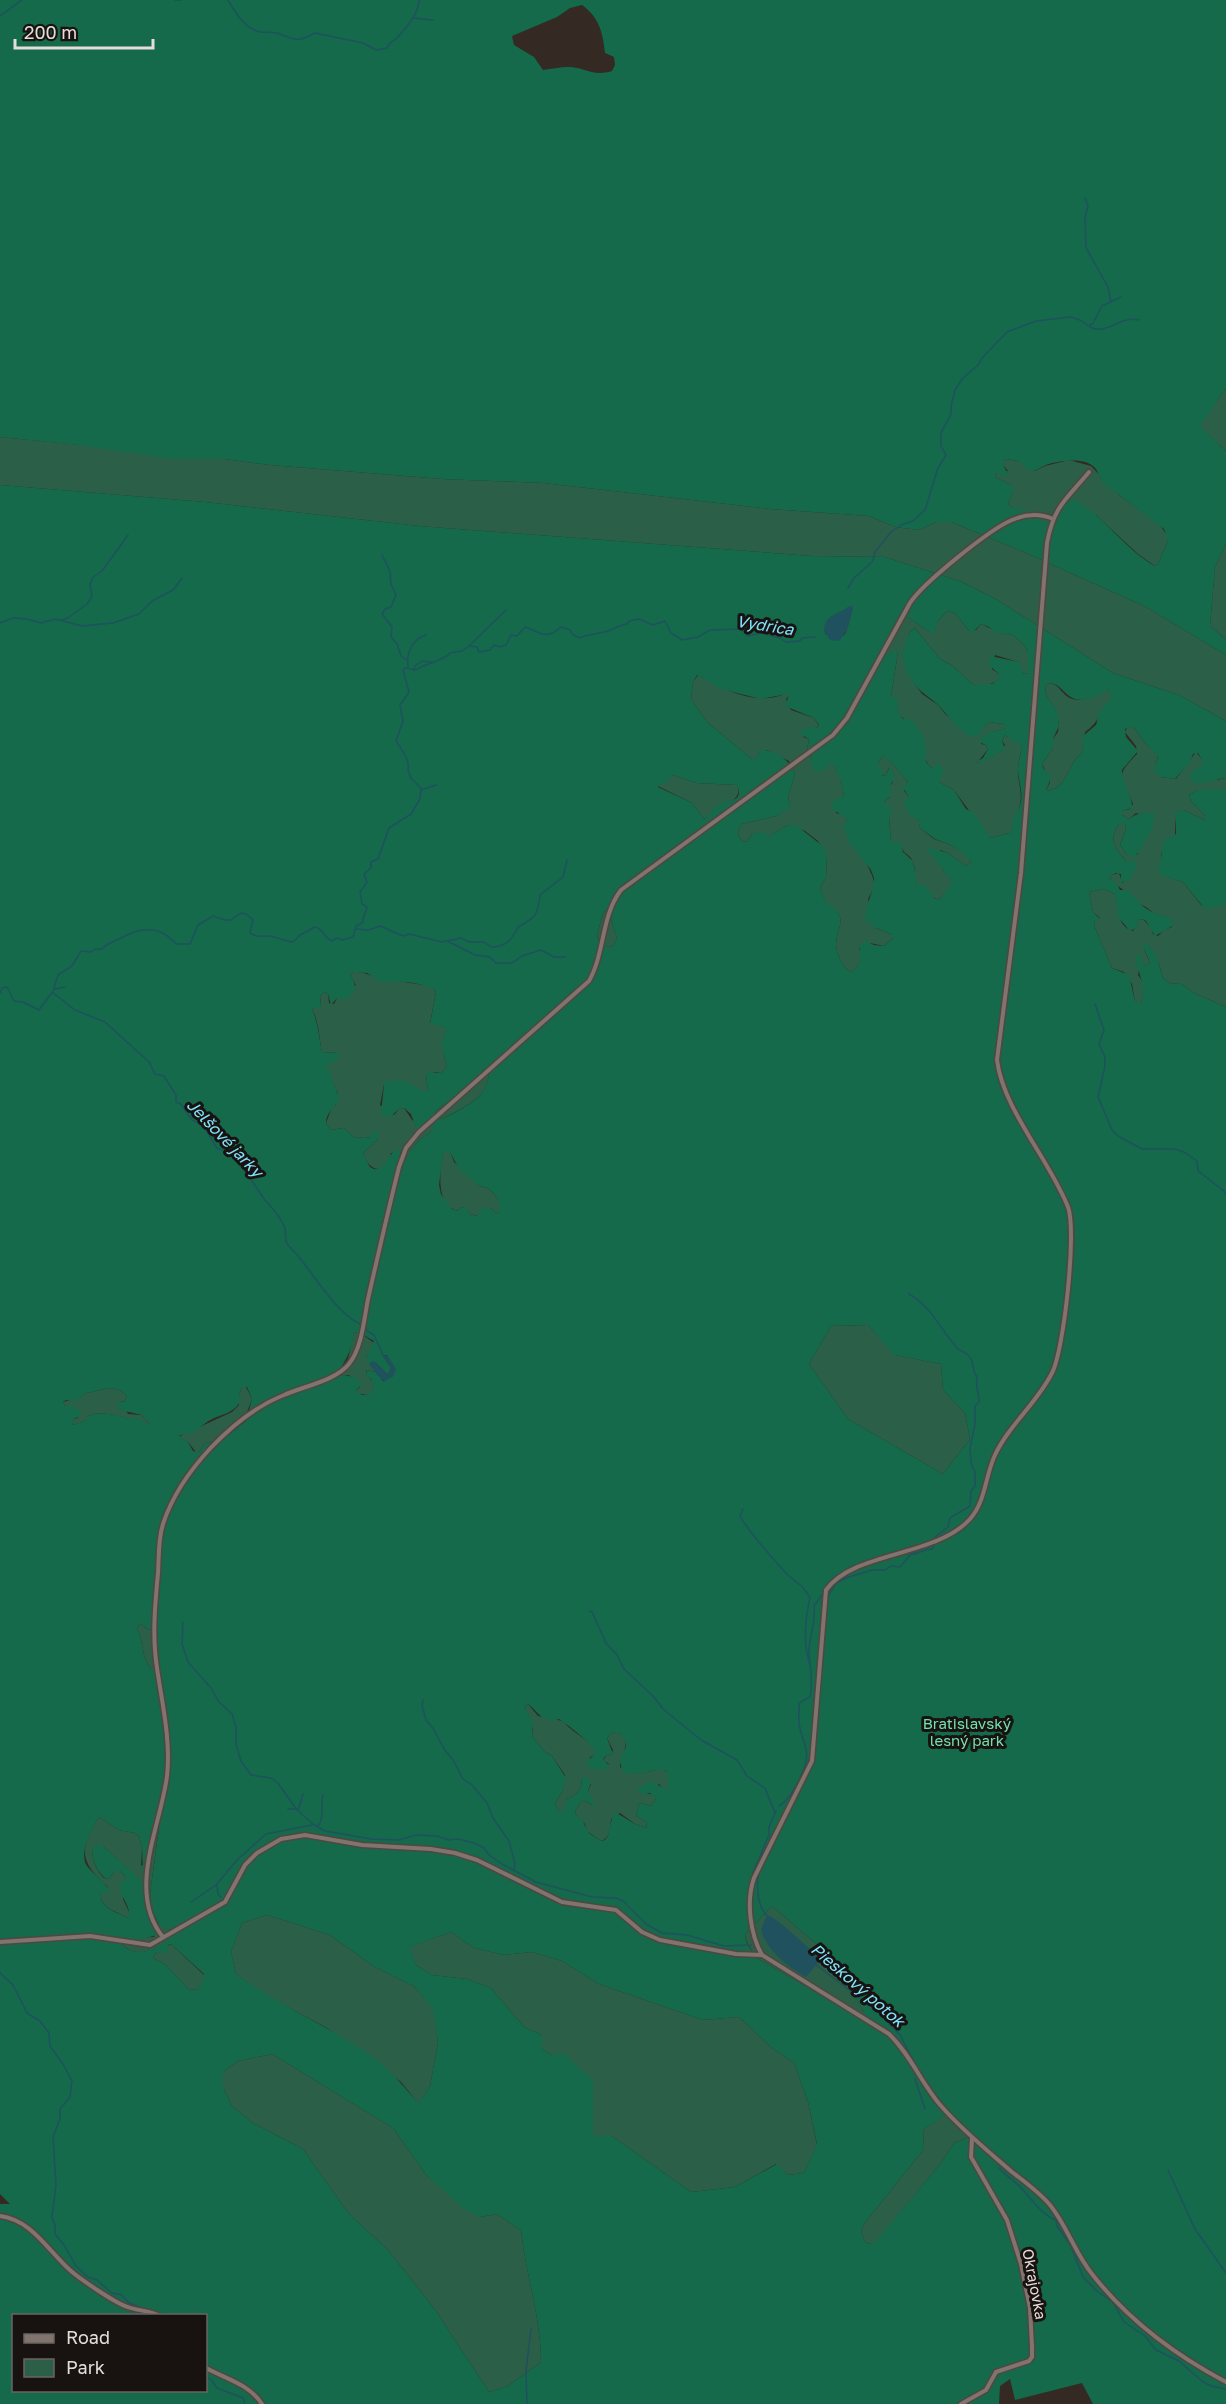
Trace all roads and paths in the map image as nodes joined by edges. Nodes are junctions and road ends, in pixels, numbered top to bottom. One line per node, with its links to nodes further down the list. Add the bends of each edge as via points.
1 (1089, 472): 2 (street, via 1065,497)
2 (1053, 519): 3 (street, via 1032,515 1008,521 923,586 847,718 833,735 621,890 613,902 589,981 443,1110 406,1148 351,1362 336,1374 272,1401 238,1424 202,1457 185,1480 162,1526 154,1623 168,1768 152,1840 146,1894 151,1918); 5 (street, via 1045,569 1018,896 997,1060 1002,1086 1069,1210 1067,1294 1059,1352 1046,1384 994,1457 971,1518 945,1538 841,1574 826,1590 812,1761 750,1890 755,1938)
3 (163, 1937): 4 (street, via 150,1945 90,1936); 5 (street, via 225,1902 245,1865 257,1853 281,1839 305,1835 463,1855 562,1902 616,1910 642,1932 660,1940 736,1954)
4 (0, 1942)
5 (762, 1954): 6 (street, via 889,2034 901,2045 942,2107)
6 (972, 2138): 10 (street, via 1045,2200 1060,2218 1092,2274 1146,2330); 12 (street, Okrajovka, via 971,2157 1007,2220 1021,2264 1030,2308 1032,2357 996,2372 986,2390)
7 (0, 2216): 8 (street, via 30,2228 73,2273 113,2300)
8 (155, 2314)
9 (207, 2368): 11 (street, via 254,2392)
10 (1226, 2382)
11 (262, 2404)
12 (961, 2404)

